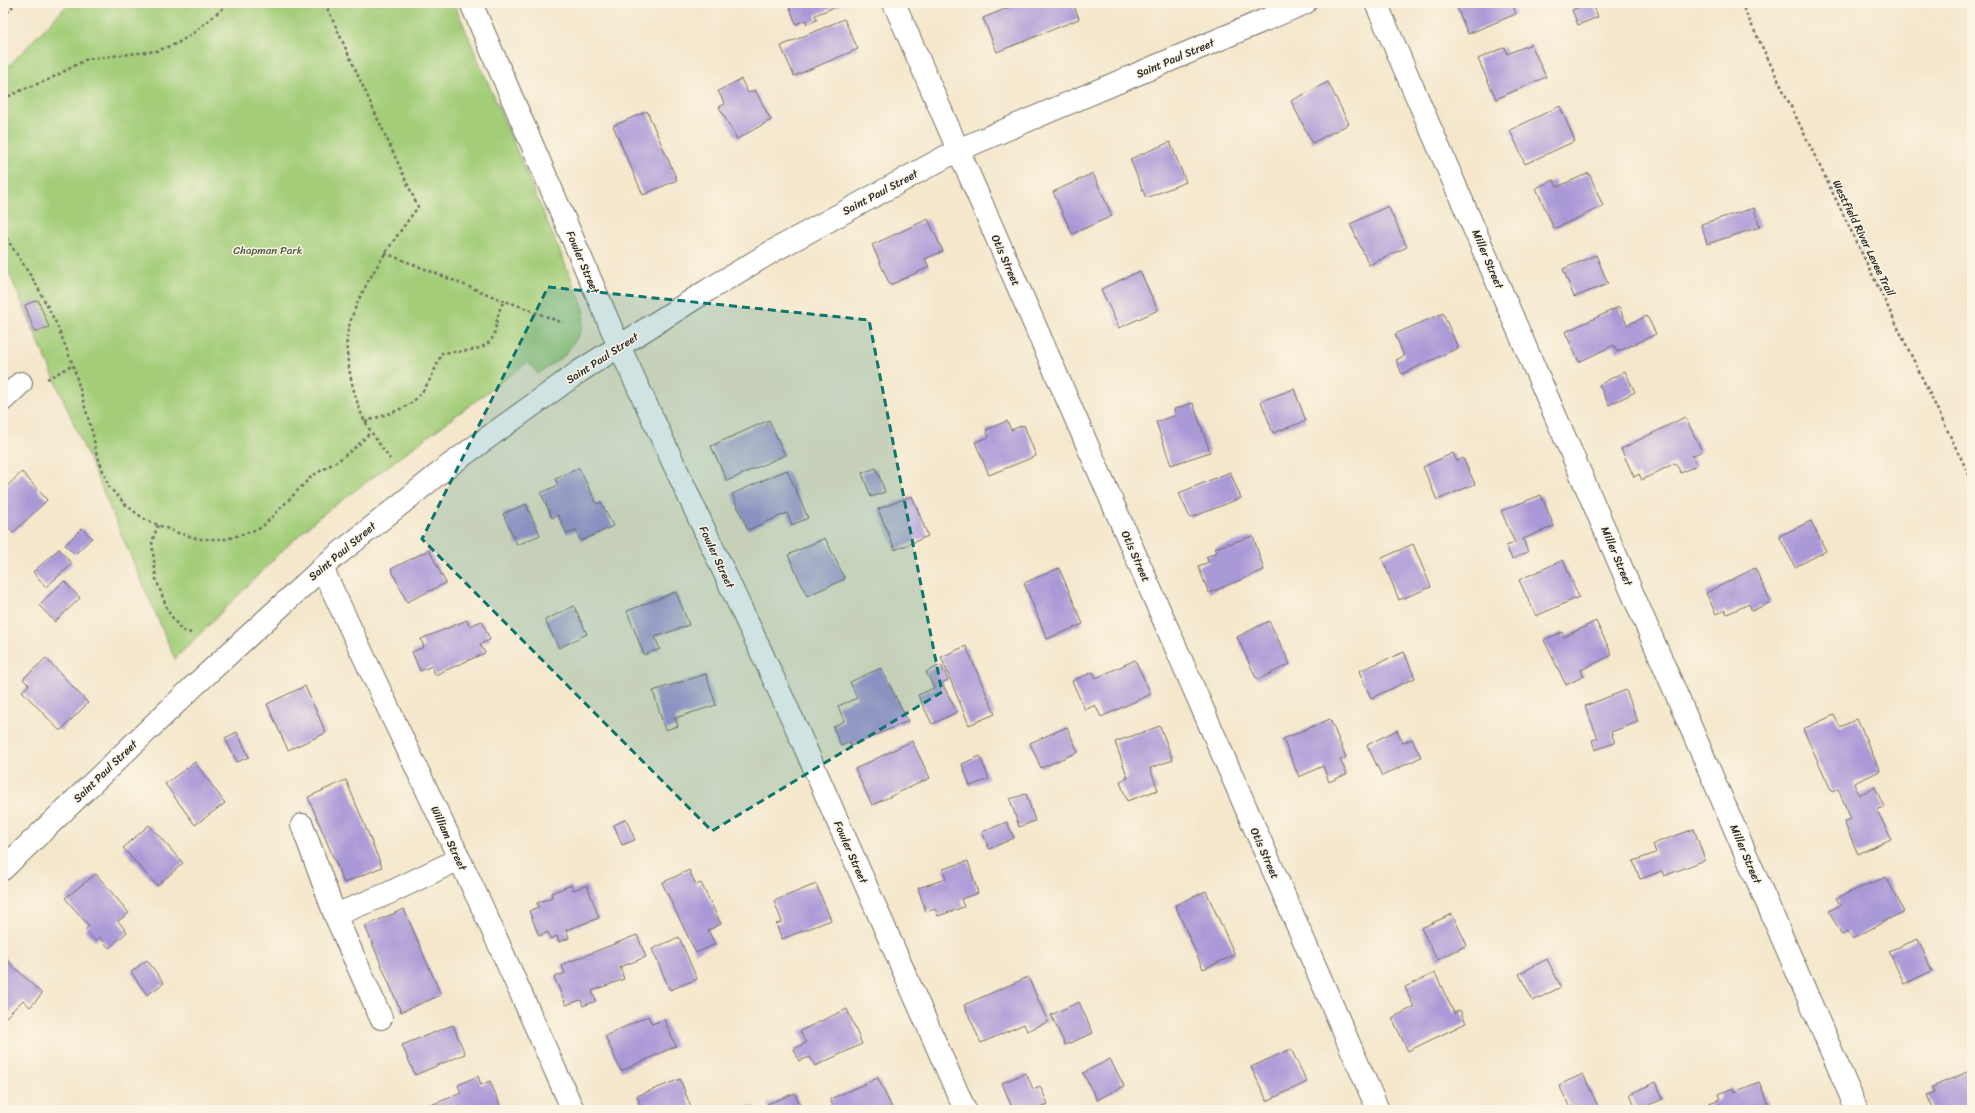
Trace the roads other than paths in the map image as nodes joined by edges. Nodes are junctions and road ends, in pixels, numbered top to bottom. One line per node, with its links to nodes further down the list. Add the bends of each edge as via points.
1 (471, 3): 6 (street, Fowler Street)
2 (894, 3): 5 (street, Otis Street)
3 (1304, 3): 5 (street, Saint Paul Street)
4 (1376, 3): 18 (street, Miller Street)
5 (958, 150): 6 (street, Saint Paul Street, via 773,251); 17 (street, Otis Street)
6 (619, 346): 9 (street, Saint Paul Street, via 484,439 369,528); 16 (street, Fowler Street, via 796,727)
7 (21, 383): 8 (street)
8 (3, 400)
9 (322, 568): 11 (street, William Street); 12 (street, Saint Paul Street, via 194,686)
10 (302, 825): 13 (street)
11 (459, 859): 13 (street); 15 (street, William Street)
12 (3, 869)
13 (336, 915): 14 (street)
14 (381, 1018)
15 (573, 1110)
16 (966, 1110)
17 (1378, 1110)
18 (1857, 1110)

